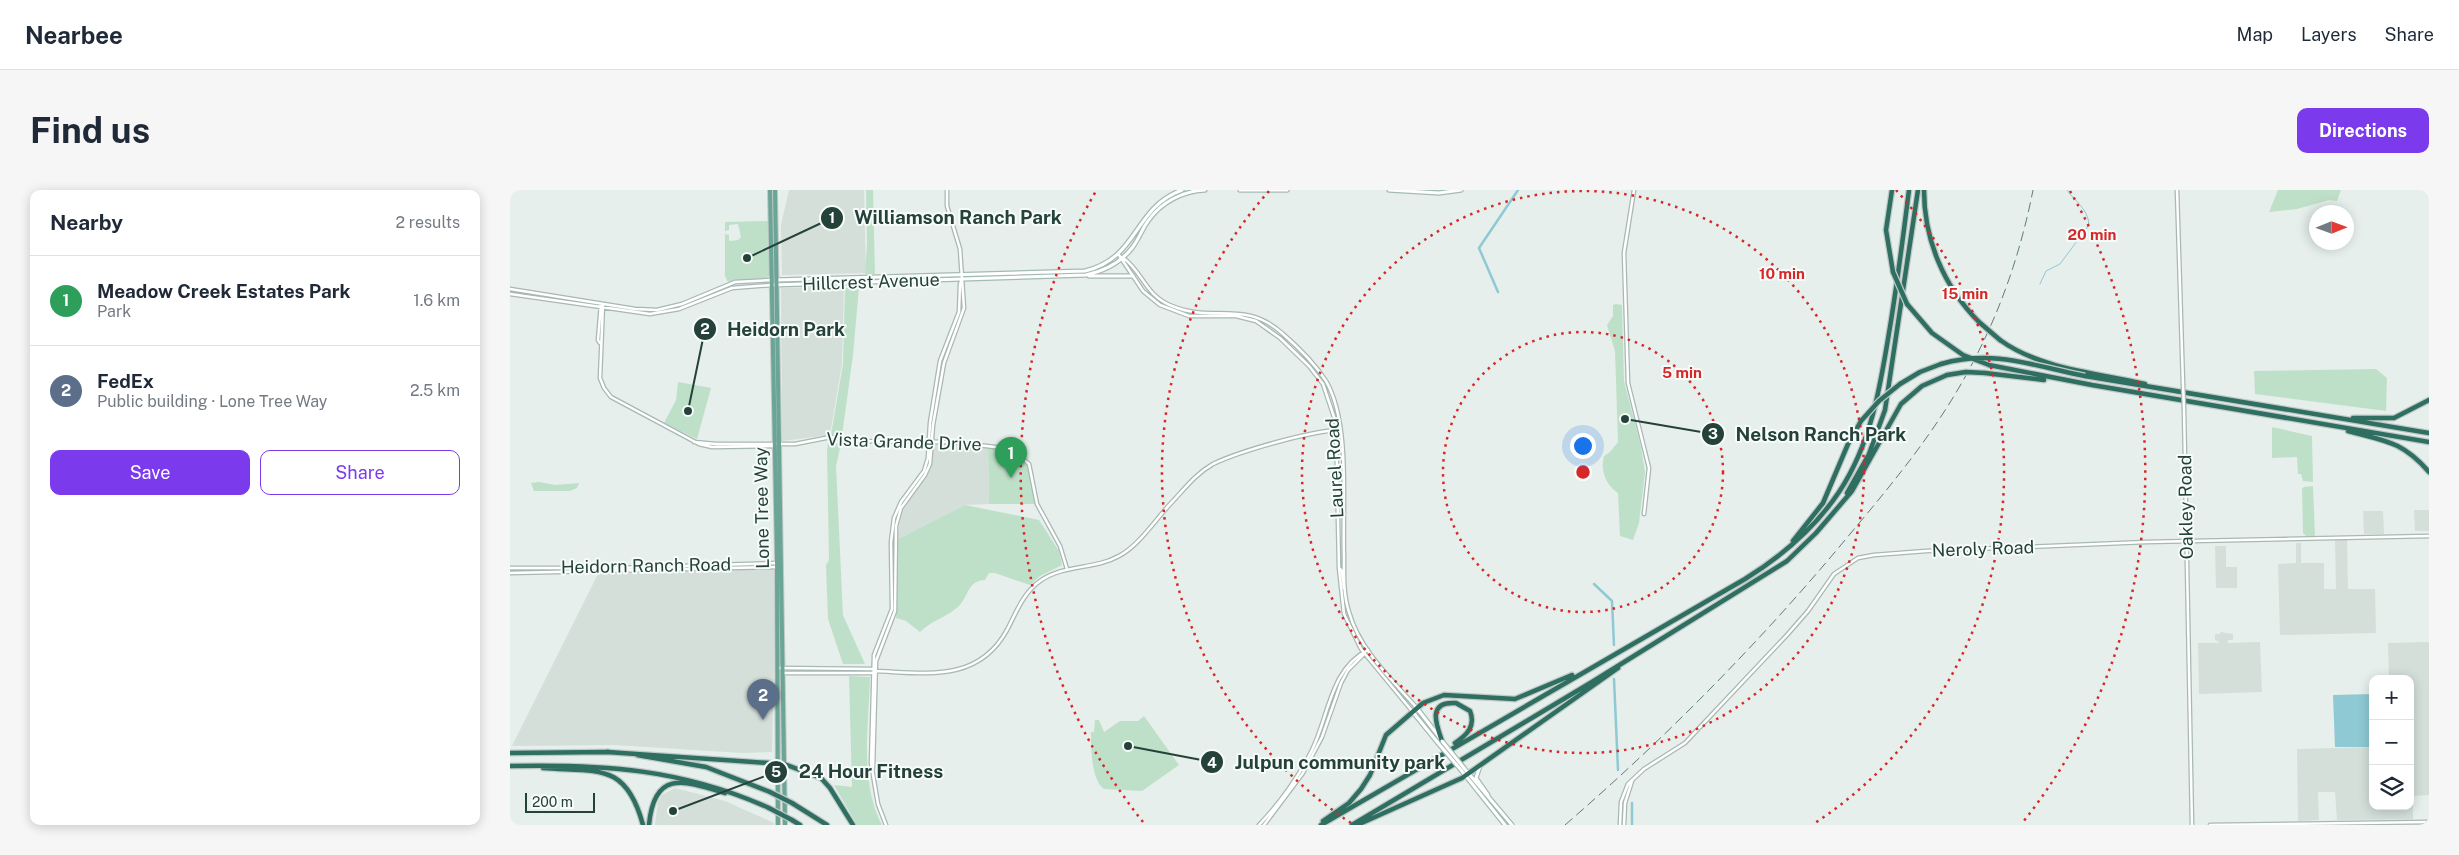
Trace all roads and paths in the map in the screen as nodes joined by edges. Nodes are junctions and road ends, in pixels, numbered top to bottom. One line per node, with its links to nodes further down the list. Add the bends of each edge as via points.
1 (770, 190): 20 (main road, Lone Tree Way)
2 (775, 190): 20 (main road, Lone Tree Way)
3 (947, 190): 19 (street, via 947,206 960,248)
4 (1182, 190): 16 (main road, Hillcrest Avenue, via 1149,212)
5 (1205, 190): 16 (main road, Hillcrest Avenue, via 1181,195 1163,205)
6 (1240, 190): 7 (main road)
7 (1287, 190)
8 (1389, 190): 9 (main road, via 1439,193)
9 (1461, 190)
10 (1634, 190): 39 (street, via 1626,227 1625,298 1628,383 1649,468)
11 (1892, 190): 25 (highway, bridge, via 1886,230 1893,272 1907,304 1932,334 1963,355 1989,365)
12 (1909, 190): 42 (highway, via 1881,383 1868,432 1840,491 1812,526)
13 (1918, 190): 38 (highway, via 1885,410 1869,454)
14 (1924, 190): 26 (highway, bridge, via 1926,220 1936,257 1956,296 1978,322 2000,340 2022,354 2040,360)
15 (2177, 190): 41 (street, Oakley Road, bridge)
16 (1121, 257): 17 (main road, Hillcrest Avenue, via 1100,272); 18 (street, Laurel Road); 19 (main road, Hillcrest Avenue, via 1078,272); 31 (street, Laurel Road, via 1153,295 1171,306 1190,312 1236,312 1258,317 1274,327 1326,382 1336,406)
17 (1086, 275): 18 (main road); 19 (main road, Hillcrest Avenue)
18 (1133, 276): 30 (street, Laurel Road, via 1151,298 1169,310 1189,316 1241,317 1272,330 1323,384 1332,406)
19 (962, 277): 20 (main road, Hillcrest Avenue); 33 (street, via 964,308 944,362)
20 (775, 282): 23 (street, Hillcrest Avenue, via 735,282 682,304 656,310); 24 (street, Hillcrest Avenue, via 732,288 667,312 634,313); 35 (main road, Lone Tree Way); 36 (main road, Lone Tree Way)
21 (510, 289): 23 (street, Hillcrest Avenue)
22 (510, 294): 24 (street, Hillcrest Avenue)
23 (602, 304): 24 (street, Vista Grande Drive)
24 (601, 308): 35 (street, Vista Grande Drive, via 598,340 600,378 611,397 694,442)
25 (2080, 383): 29 (highway); 38 (highway, bridge, via 1966,372 1947,375 1922,386 1901,404 1862,476)
26 (2176, 391): 28 (highway); 42 (highway, bridge, via 1997,357 1969,358 1920,372 1878,401 1861,421 1823,503)
27 (2429, 400): 28 (highway, via 2402,415 2386,419)
28 (2290, 410): 32 (highway)
29 (2320, 424): 34 (highway); 37 (highway, via 2399,445 2413,454)
30 (1336, 430): 31 (street); 45 (street, Laurel Road); 46 (street, via 1297,438 1214,464 1193,479 1121,556 1103,563)
31 (1340, 430): 48 (street, Laurel Road)
32 (2429, 433)
33 (931, 440): 36 (street, Vista Grande Drive, via 856,441 831,437); 46 (street, Vista Grande Drive, via 1003,447 1021,456 1029,464 1036,504 1060,546); 54 (street, via 928,470 898,515 894,540 895,611)
34 (2429, 442)
35 (775, 444): 36 (street, Vista Grande Drive); 43 (main road, Lone Tree Way)
36 (781, 444): 43 (main road, Lone Tree Way)
37 (2429, 472)
38 (1842, 502): 55 (highway, via 1787,561)
39 (1644, 514)
40 (2429, 536): 41 (street, Neroly Road)
41 (2187, 541): 68 (street, Neroly Road, via 1926,551 1853,560 1834,574 1787,635 1685,743 1644,769); 89 (street, Oakley Road)
42 (1786, 550): 51 (highway, via 1745,579)
43 (780, 565): 44 (street, Heidorn Ranch Road); 47 (street, Heidorn Ranch Road); 52 (main road, Lone Tree Way); 53 (main road, Lone Tree Way)
44 (510, 568)
45 (1339, 568): 48 (street); 50 (street, Laurel Road, via 1344,614)
46 (1066, 569): 54 (street, via 1044,578 1028,592 1003,636 981,660 935,674)
47 (510, 573)
48 (1345, 589): 49 (street, Laurel Road, via 1352,622)
49 (1368, 650): 50 (street); 56 (street, Laurel Road)
50 (1364, 653): 57 (street, Laurel Road); 80 (street, via 1353,659 1340,676 1307,760 1283,797); 81 (street, via 1341,683 1322,737 1303,773)
51 (1591, 667): 56 (highway, via 1515,699 1444,695); 61 (highway)
52 (777, 670): 53 (street); 62 (main road, Lone Tree Way)
53 (784, 670): 54 (street); 63 (main road, Lone Tree Way)
54 (874, 671): 79 (street, via 873,768 878,804)
55 (1592, 684): 64 (highway); 83 (highway)
56 (1416, 707): 57 (highway); 58 (main road, Laurel Road)
57 (1412, 711): 58 (main road, Laurel Road); 82 (highway, via 1386,735 1361,789 1349,803)
58 (1440, 742): 61 (highway, via 1435,726 1438,710 1448,703 1460,704 1470,711 1471,728); 67 (main road, Laurel Road, bridge)
59 (607, 752): 60 (highway); 62 (highway); 77 (highway, bridge, via 706,767 770,792)
60 (510, 753)
61 (1442, 753): 82 (highway)
62 (776, 762): 63 (highway); 74 (main road, Lone Tree Way)
63 (784, 764): 75 (main road, Lone Tree Way); 78 (highway, via 821,778)
64 (1481, 765): 67 (highway); 69 (main road, via 1476,778)
65 (510, 766): 66 (highway)
66 (524, 766): 70 (highway, via 596,766 667,774 720,788); 72 (highway, via 597,771 615,777 634,796)
67 (1467, 775): 69 (main road, Laurel Road); 84 (highway, via 1436,792); 85 (main road, Laurel Road)
68 (1632, 781): 87 (street, Neroly Road, via 1621,802); 88 (street, via 1625,803)
69 (1489, 798): 86 (main road, Laurel Road)
70 (769, 808): 73 (highway, via 709,788 674,783 655,796); 76 (highway, bridge)
71 (2429, 822): 90 (street)
72 (643, 825)
73 (649, 825)
74 (778, 825)
75 (785, 825)
76 (800, 825)
77 (828, 825)
78 (853, 825)
79 (886, 825)
80 (1259, 825)
81 (1264, 825)
82 (1320, 825)
83 (1352, 825)
84 (1357, 825)
85 (1505, 825)
86 (1512, 825)
87 (1620, 825)
88 (1624, 825)
89 (2192, 825)
90 (2210, 825)

